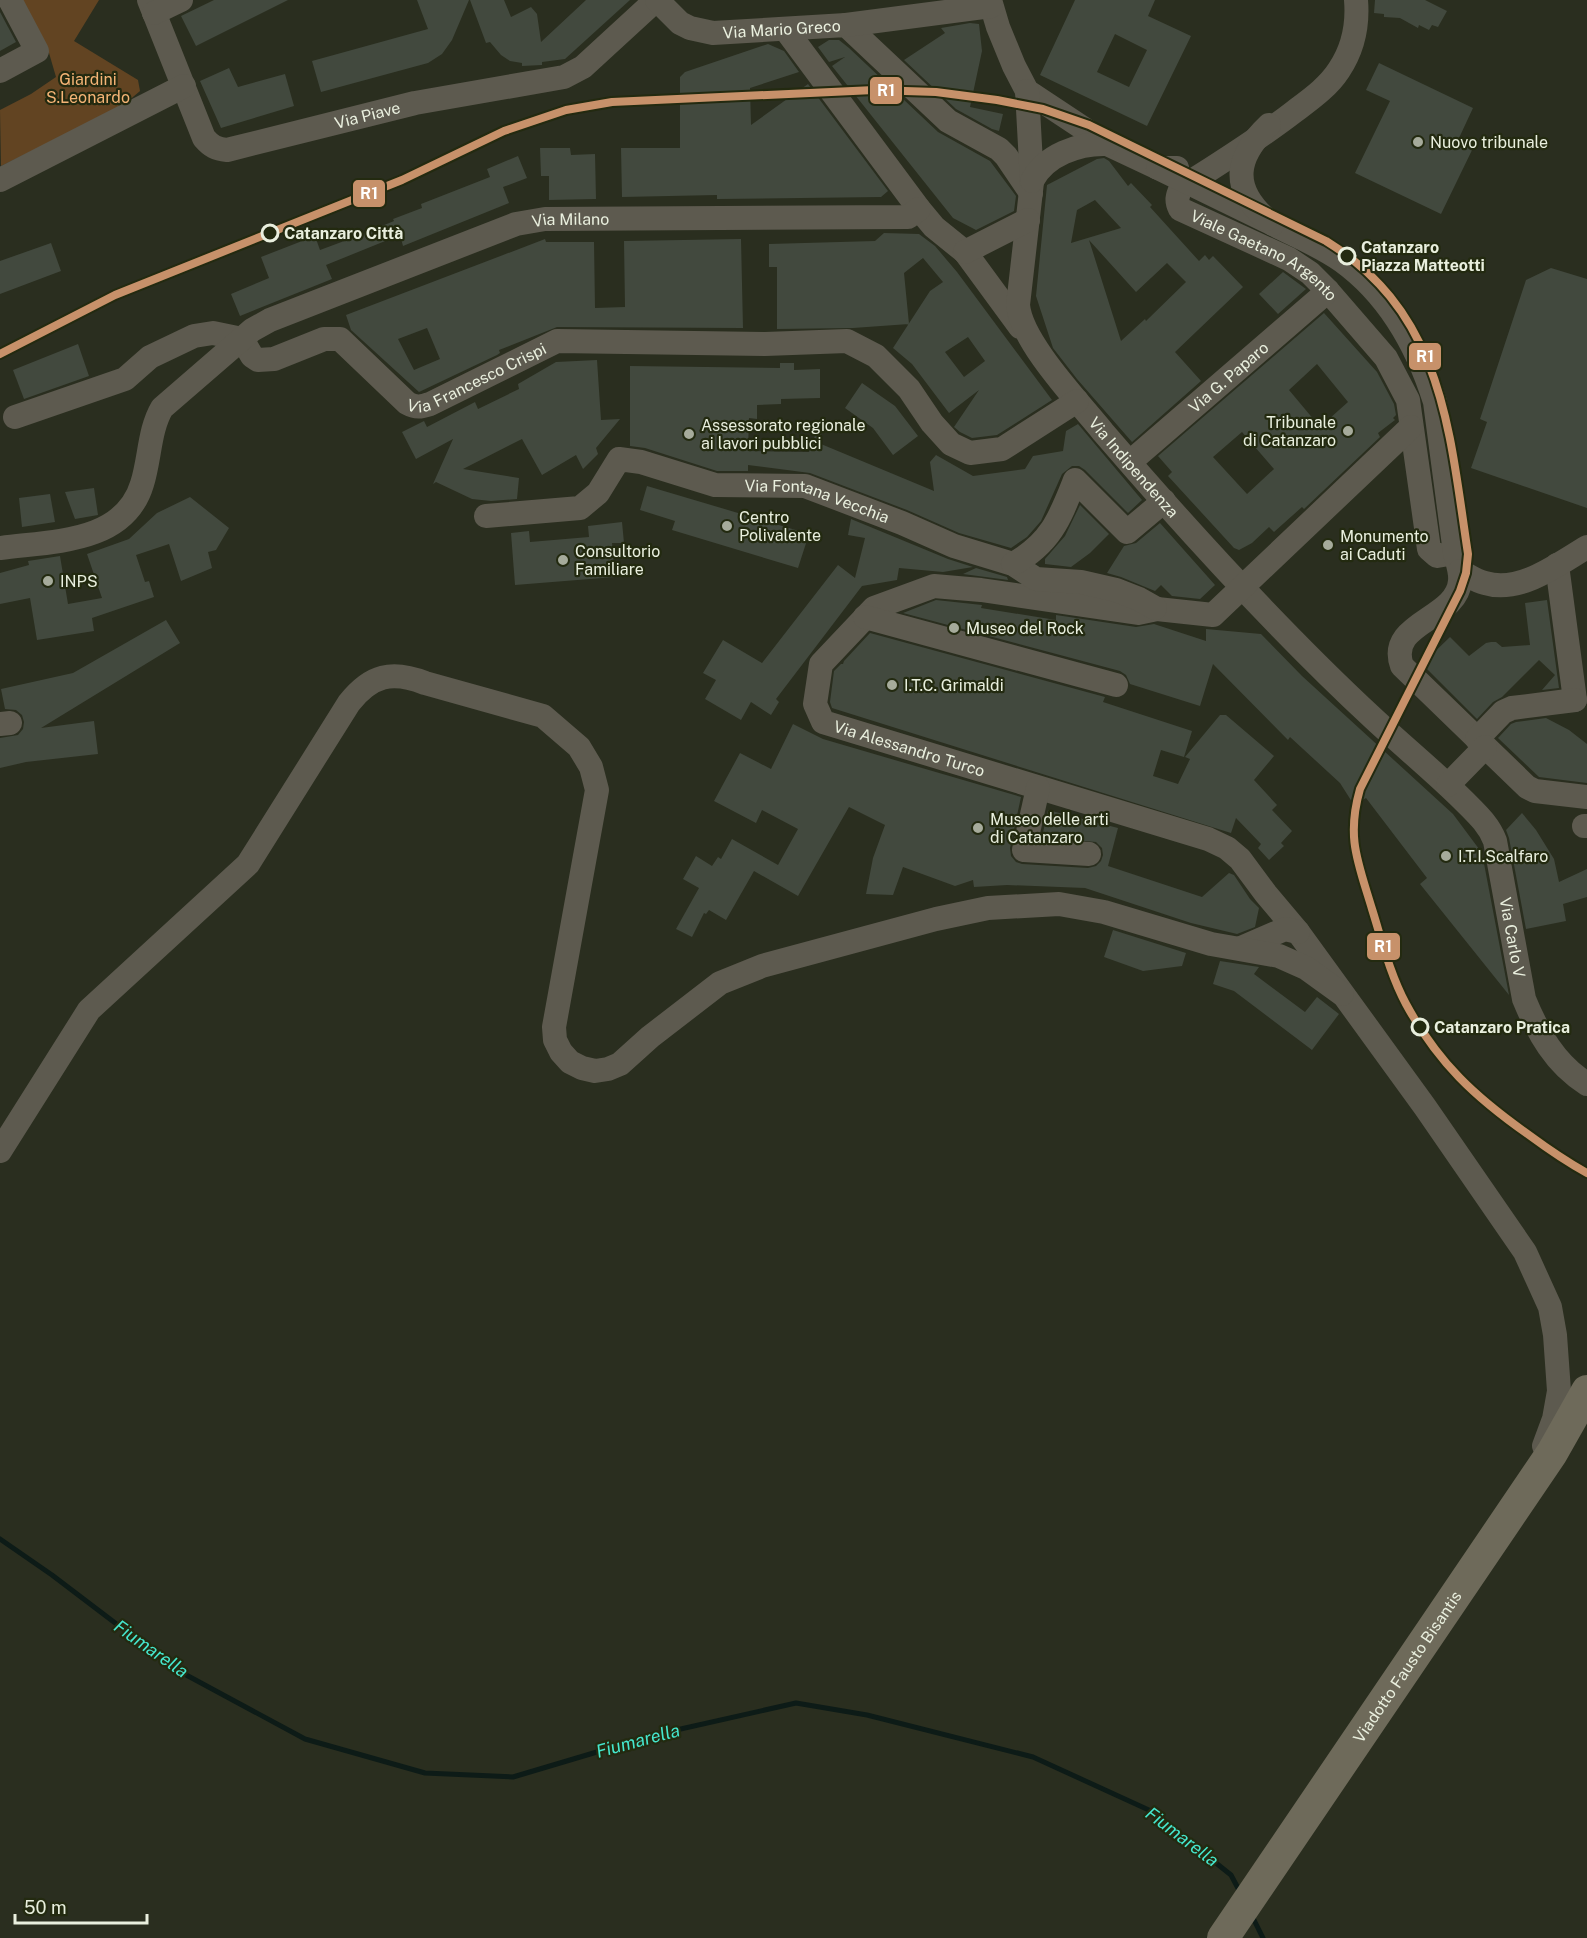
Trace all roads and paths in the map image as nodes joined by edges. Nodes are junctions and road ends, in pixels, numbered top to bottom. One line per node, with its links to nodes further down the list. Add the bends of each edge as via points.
1 (10, 0): 10 (street, via 37,51)
2 (181, 0): 7 (street)
3 (657, 0): 9 (street, Via Mario Greco, via 680,23 700,31); 11 (street, Via Piave, via 583,67 564,77 415,103 227,150 216,149 204,138)
4 (1351, 0): 13 (street, via 1351,23 1334,68)
5 (1356, 0): 22 (street, Viale Gaetano Argento, via 1352,41 1328,84 1272,129 1181,188 1177,195 1180,209 1289,259)
6 (991, 3): 8 (street); 12 (street)
7 (152, 7): 11 (street, Via Piave)
8 (846, 25): 9 (street, Via Mario Greco); 17 (street, Via Mario Greco, via 948,121 999,149)
9 (786, 30): 18 (street, Via Indipendenza)
10 (0, 71)
11 (184, 86): 16 (street)
12 (1027, 91): 14 (street); 17 (street, Via Indipendenza)
13 (1269, 126): 15 (street, bridge, via 1196,163); 20 (street, bridge, via 1246,152 1242,172 1250,201)
14 (1117, 148): 15 (street); 17 (street, via 1092,143 1071,149 1037,171)
15 (1158, 168): 20 (street, bridge)
16 (0, 180)
17 (1031, 187): 19 (street, Via Indipendenza)
18 (919, 209): 21 (street, Via Indipendenza); 23 (street, Via Milano, via 908,217 530,220 270,321)
19 (1028, 220): 21 (street); 24 (street, Via Indipendenza, via 1018,305 1019,317)
20 (1273, 224): 33 (street, via 1342,261 1372,289 1412,344 1435,402)
21 (965, 252): 24 (street, Via Indipendenza)
22 (1328, 291): 27 (street, Viale Gaetano Argento, via 1386,358 1408,400); 28 (street, Via G. Paparo)
23 (242, 339): 25 (street, Via Francesco Crispi, via 252,356 266,361 324,339 340,339 407,403 421,407 556,341 847,341 876,356 909,388 951,444 970,453 1002,449); 26 (street, via 213,333 194,336 150,357 125,379); 32 (street, via 162,408 156,417 142,484 136,499 119,519 85,537)
24 (1031, 342): 25 (street, Via Indipendenza)
25 (1077, 401): 28 (street, Via Indipendenza)
26 (15, 417)
27 (1411, 427): 33 (street, Viale Gaetano Argento, via 1429,549 1433,555); 36 (street)
28 (1130, 462): 29 (street, Via Indipendenza)
29 (1164, 501): 34 (street, via 1126,532 1075,480 1063,512 1046,540); 36 (street, Via Indipendenza)
30 (486, 516): 34 (street, Via Fontana Vecchia, via 580,508 598,493 619,459 715,485 805,486 954,546)
31 (1587, 547): 35 (street, Viale Gaetano Argento)
32 (0, 548)
33 (1457, 562): 35 (street, Viale Gaetano Argento, via 1487,584 1509,585); 41 (street, via 1460,582 1454,599 1415,627 1403,640 1399,653 1407,672)
34 (1013, 564): 37 (street, Via Fontana Vecchia, via 1036,579 1081,582 1116,590)
35 (1557, 565): 40 (street)
36 (1241, 588): 37 (street, Via Alessandro Turco, via 1213,615); 42 (street, Via Indipendenza, via 1327,675)
37 (1157, 609): 38 (street, Via Alessandro Turco, via 1138,613 934,586 874,608)
38 (865, 617): 39 (street); 43 (street, Via Alessandro Turco, via 821,664 814,704 823,722)
39 (1116, 685)
40 (1581, 704): 41 (street, via 1512,708 1503,712)
41 (1481, 743): 42 (street); 44 (street, via 1527,787)
42 (1448, 785): 52 (street, Via Carlo V, via 1486,823 1495,841 1524,999 1533,1020 1558,1060)
43 (1038, 788): 45 (street, via 1024,850); 46 (street, Via Alessandro Turco, via 1187,832 1227,848)
44 (1587, 797)
45 (1089, 854)
46 (1266, 894): 47 (street, Via Alessandro Turco); 48 (street, via 1269,921)
47 (1298, 932): 48 (street, via 1285,929); 50 (street, via 1293,945); 51 (street, Via Alessandro Turco)
48 (1264, 937): 49 (street)
49 (1241, 948): 50 (street); 53 (street, via 1211,944 1104,912 1059,904 988,908 762,966 720,983 620,1064 595,1071 582,1068 561,1052 554,1027 597,790 591,767 579,747 543,716 409,676 391,675 360,689 349,703 248,864 89,1010)
50 (1279, 956): 51 (street, via 1306,968)
51 (1342, 994): 54 (street, Via Alessandro Turco, via 1525,1252 1550,1306)
52 (1587, 1084)
53 (0, 1150)
54 (1573, 1391): 56 (main road, Viadotto Fausto Bisantis); 57 (street, Via Alessandro Turco, via 1554,1419)
55 (1587, 1425): 56 (street)
56 (1552, 1453): 57 (main road, Viadotto Fausto Bisantis)
57 (1520, 1498): 58 (main road, Viadotto Fausto Bisantis)
58 (1222, 1938)

